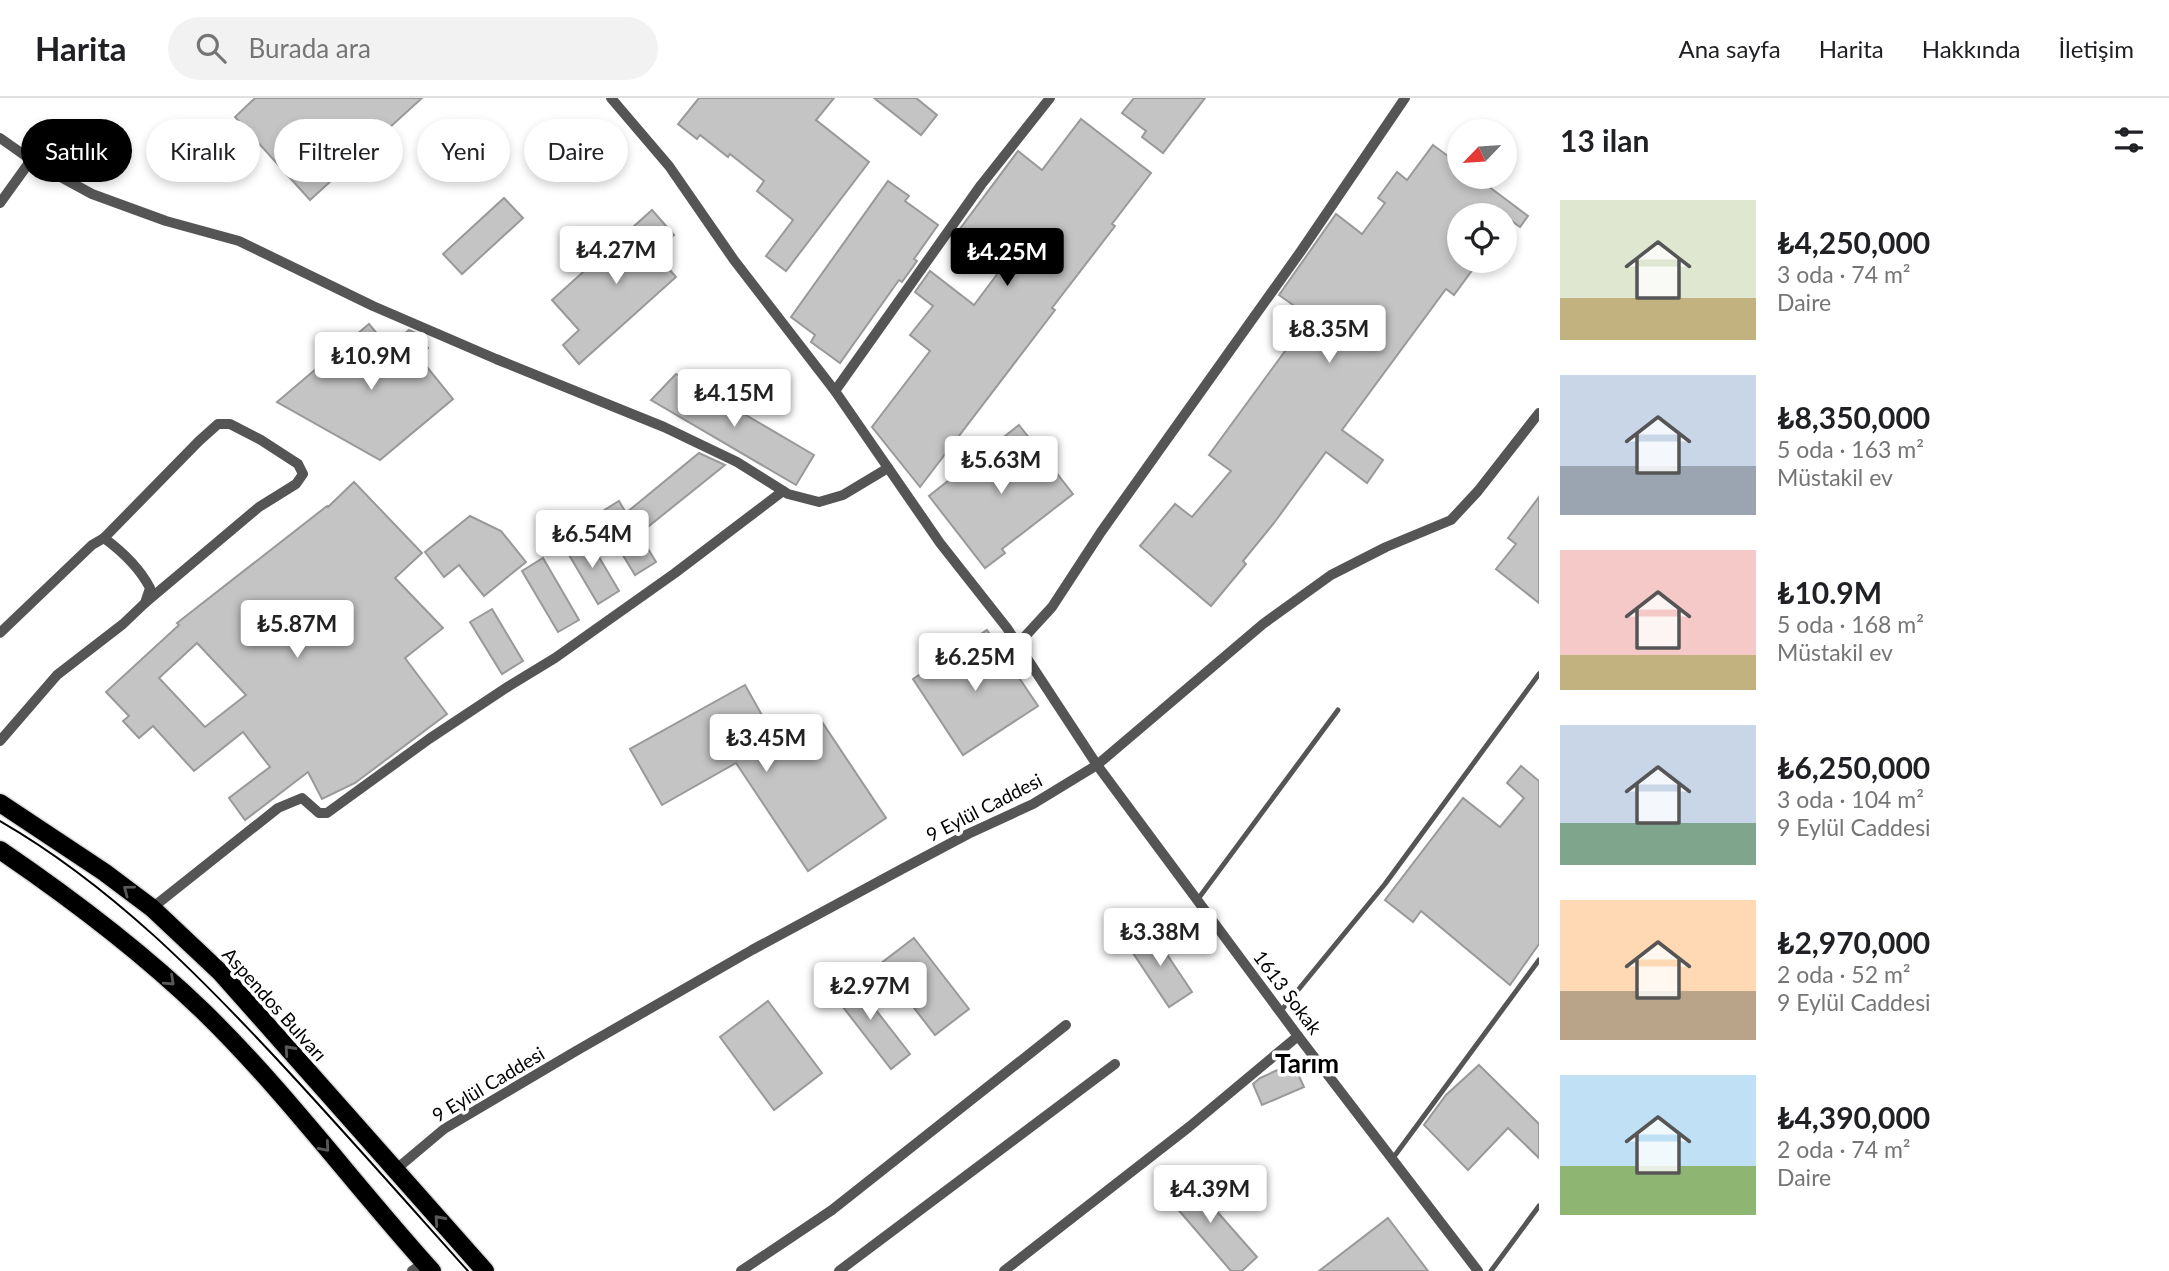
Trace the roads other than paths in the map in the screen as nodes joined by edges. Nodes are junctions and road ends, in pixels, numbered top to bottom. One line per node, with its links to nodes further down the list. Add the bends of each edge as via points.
1 (611, 98): 9 (street, 1613 Sokak, via 669,166 734,260)
2 (1050, 98): 9 (street, via 981,185)
3 (1405, 98): 16 (street, via 1052,607)
4 (0, 138): 5 (street)
5 (21, 152)
6 (21, 175): 8 (street)
7 (71, 182): 12 (street, via 166,221 239,241 373,306 664,427 737,462)
8 (0, 203)
9 (835, 391): 11 (street, 1613 Sokak)
10 (1539, 413): 20 (street, 9 Eylül Caddesi, via 1451,520 1331,575 1264,624)
11 (888, 468): 12 (street, via 843,495 819,502); 16 (street, 1613 Sokak)
12 (783, 491): 24 (street, via 588,635 327,813 318,814 302,798 278,808)
13 (104, 538): 14 (street, via 143,574 150,588); 14 (street, via 218,424 230,424 298,464 303,474 296,484 259,507); 15 (street)
14 (145, 603): 19 (street, via 57,675)
15 (0, 633)
16 (1018, 644): 20 (street, 1613 Sokak)
17 (1539, 674): 26 (lane, via 1385,884)
18 (1338, 710): 23 (lane)
19 (0, 741)
20 (1097, 765): 23 (street, 1613 Sokak); 31 (street, 9 Eylül Caddesi, via 1033,804 752,950 576,1051 444,1129)
21 (0, 803): 24 (main road, Aspendos Bulvarı, one-way to 21)
22 (0, 850): 33 (main road, one-way to 33, via 137,950 205,1013 275,1089)
23 (1198, 899): 26 (street, 1613 Sokak)
24 (152, 908): 31 (main road, Aspendos Bulvarı, one-way to 24, via 221,973)
25 (1539, 960): 30 (lane)
26 (1280, 1012): 28 (street, 1613 Sokak)
27 (1066, 1025): 35 (street, via 832,1210)
28 (1298, 1036): 30 (street, 1613 Sokak); 37 (street)
29 (1115, 1064): 36 (street)
30 (1393, 1158): 38 (street, 1613 Sokak)
31 (394, 1171): 34 (main road, Aspendos Bulvarı, one-way to 31)
32 (1539, 1206): 39 (lane)
33 (423, 1268)
34 (485, 1271)
35 (741, 1271)
36 (839, 1271)
37 (1004, 1271)
38 (1478, 1271)
39 (1492, 1271)

